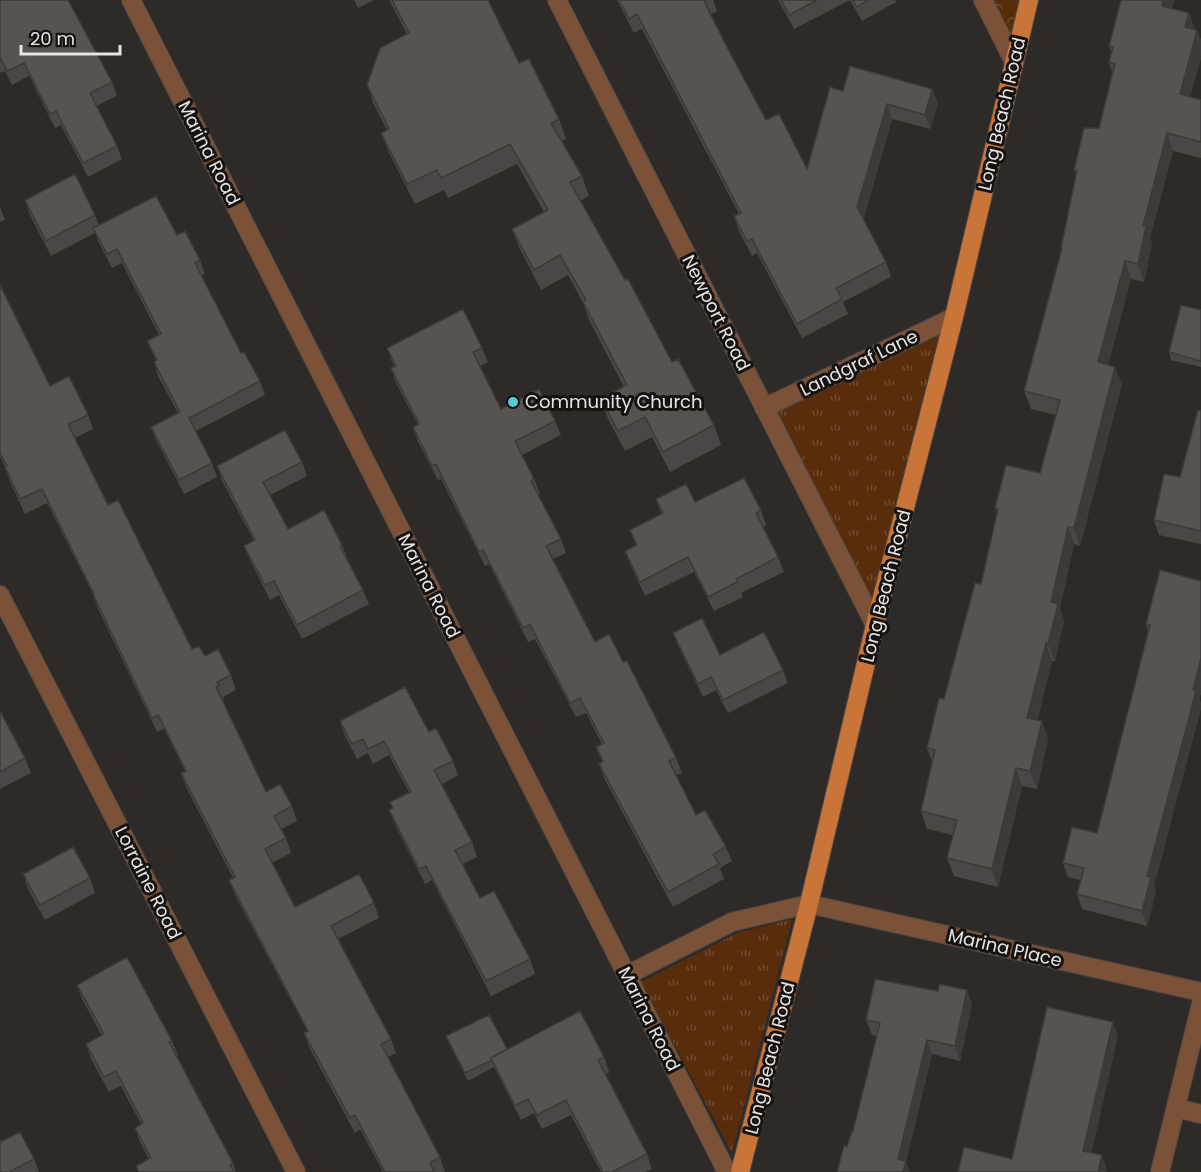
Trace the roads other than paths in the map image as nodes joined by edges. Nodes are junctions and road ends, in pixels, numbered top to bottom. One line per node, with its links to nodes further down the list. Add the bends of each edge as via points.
1 (131, 0): 11 (street, Marina Road)
2 (557, 0): 7 (street, Newport Road)
3 (983, 0): 5 (street)
4 (1029, 0): 5 (main road, Long Beach Road)
5 (1014, 62): 6 (main road, Long Beach Road)
6 (954, 317): 7 (street, Landgraf Lane); 9 (main road, Long Beach Road)
7 (764, 408): 9 (street, Newport Road)
8 (0, 595): 16 (street, Lorraine Road)
9 (875, 625): 10 (main road, Long Beach Road)
10 (809, 904): 11 (street, via 732,922); 12 (street, Marina Place); 18 (main road, Long Beach Road)
11 (627, 975): 17 (street, Marina Road)
12 (1201, 992)
13 (1201, 1004): 14 (street)
14 (1176, 1108): 15 (street); 19 (street)
15 (1201, 1114)
16 (296, 1172)
17 (727, 1172)
18 (740, 1172)
19 (1160, 1172)

